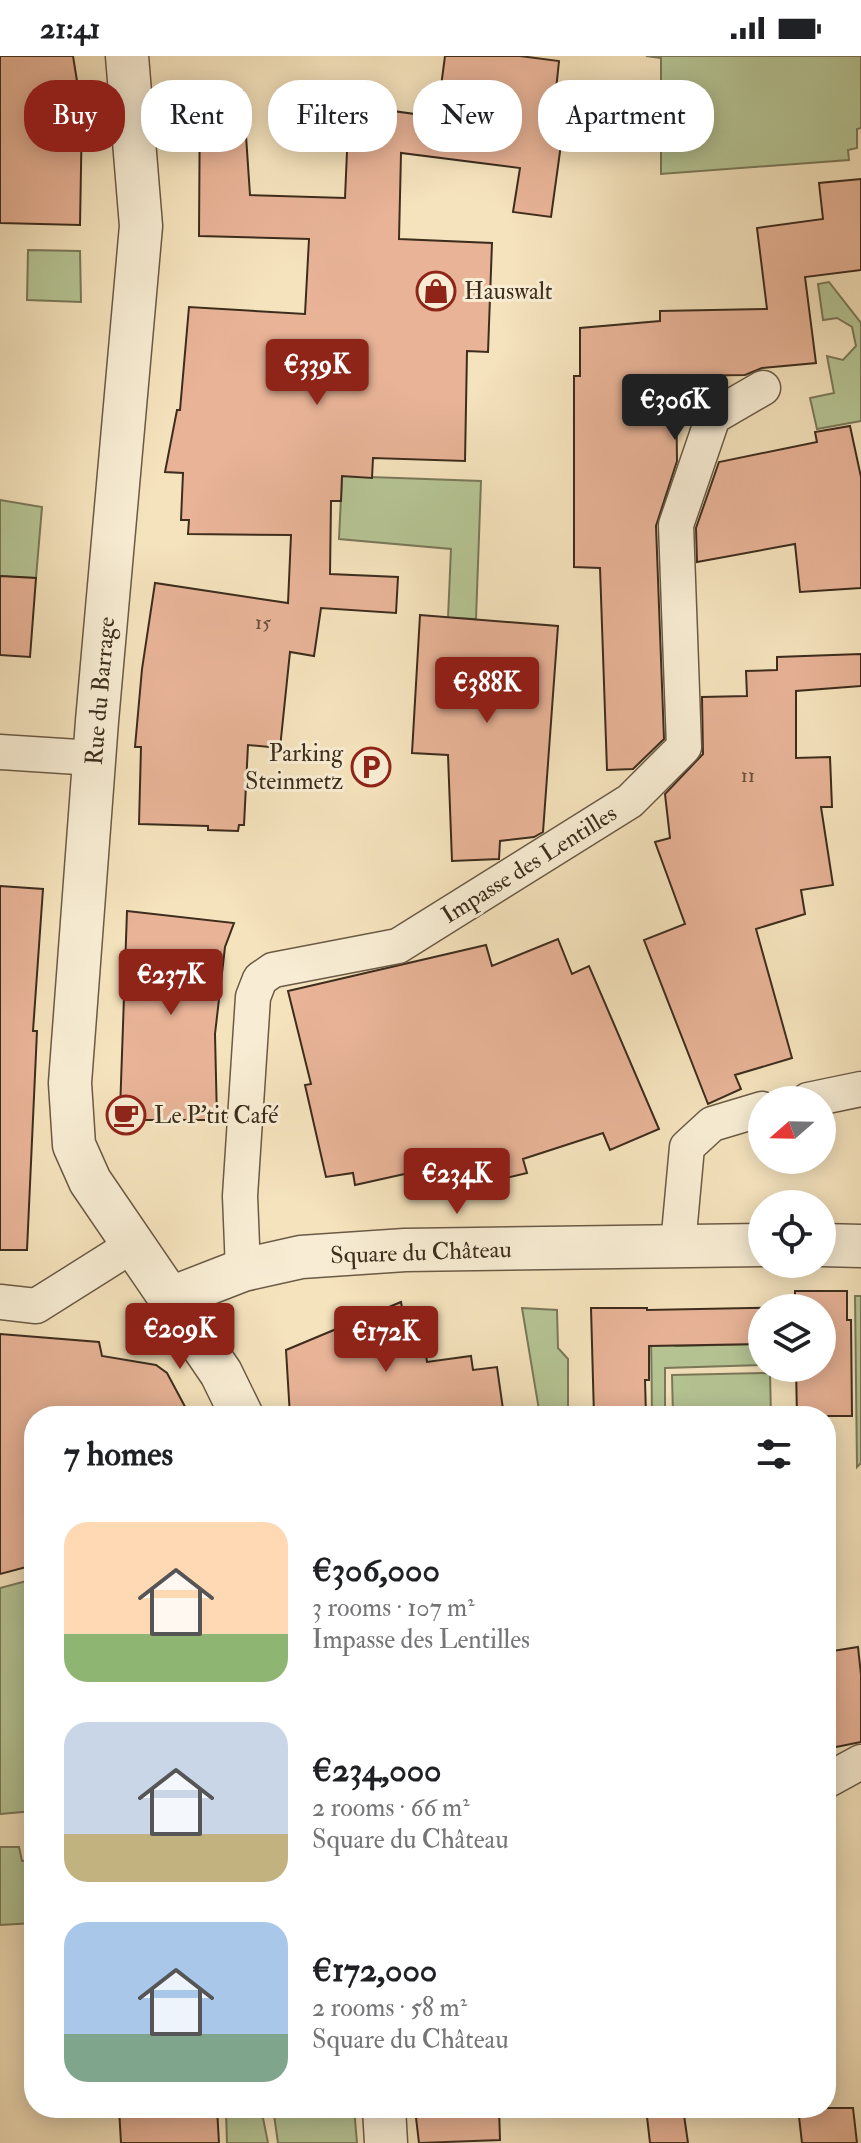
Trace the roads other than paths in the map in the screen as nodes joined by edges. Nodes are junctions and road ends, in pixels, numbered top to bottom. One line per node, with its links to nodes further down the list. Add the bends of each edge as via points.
1 (127, 56): 4 (street, Rue du Barrage, via 141,226)
2 (763, 388): 13 (street, Impasse des Lentilles, via 713,417 676,525 684,747 630,801 398,946 273,970 260,979 253,997 240,1196)
3 (0, 752): 4 (street)
4 (94, 758): 8 (street, Rue du Barrage, via 70,1083 74,1145 90,1181)
5 (861, 1089): 6 (street)
6 (836, 1094)
7 (748, 1113): 9 (street, via 712,1124 687,1147)
8 (133, 1245): 14 (street, Rue du Barrage); 15 (street, via 36,1306)
9 (678, 1245): 10 (street, Square du Château); 13 (street, Square du Château, via 405,1250 301,1257)
10 (748, 1245)
11 (836, 1245): 12 (street)
12 (861, 1246)
13 (243, 1270): 14 (street, Square du Château)
14 (171, 1298): 16 (street, Rue du Barrage)
15 (0, 1302)
16 (237, 1406)
17 (861, 1762): 18 (street)
18 (836, 1776)
19 (385, 2118): 20 (street)
20 (386, 2143)

